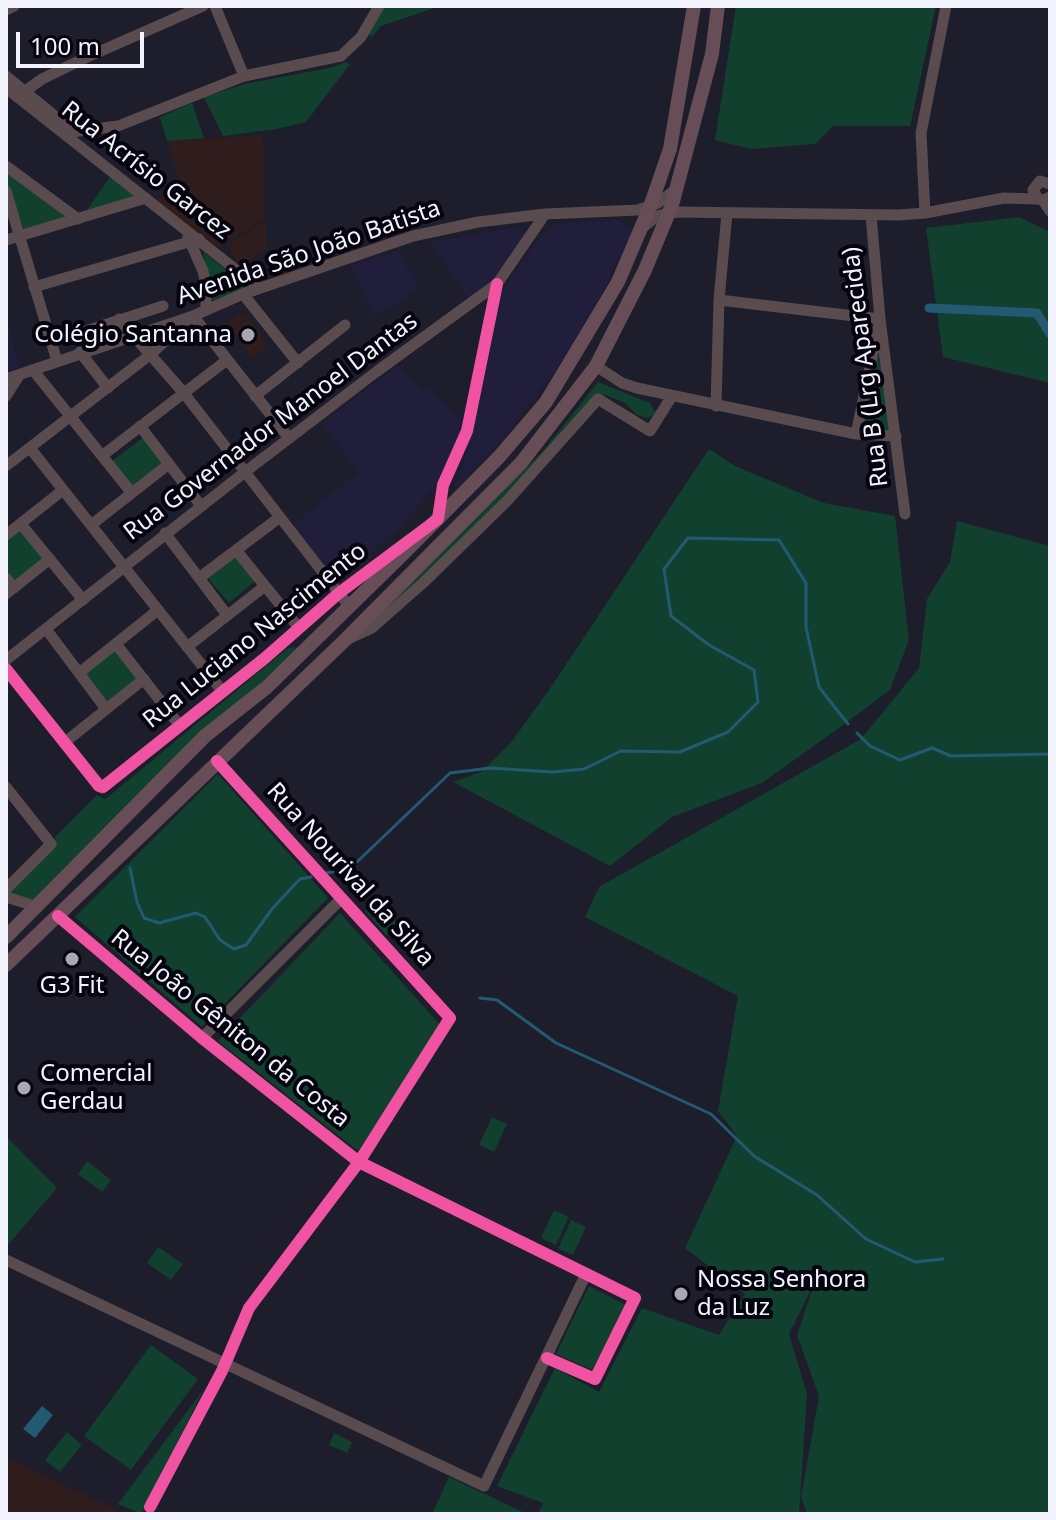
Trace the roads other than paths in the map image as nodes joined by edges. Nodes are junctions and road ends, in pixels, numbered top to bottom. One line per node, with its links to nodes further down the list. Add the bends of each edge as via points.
1 (14, 6): 8 (street)
2 (203, 6): 12 (street, via 85,58)
3 (215, 6): 10 (street)
4 (379, 6): 10 (street, via 341,56)
5 (694, 6): 22 (main road, via 670,149)
6 (718, 6): 17 (main road, via 712,54)
7 (946, 6): 26 (street, via 921,133)
8 (6, 10)
9 (6, 76): 12 (street)
10 (244, 76): 13 (street, via 121,125)
11 (6, 88): 12 (street)
12 (21, 94): 13 (street, Rua Acrísio Garcez)
13 (69, 132): 19 (street, Rua Acrísio Garcez)
14 (6, 166): 29 (street)
15 (1050, 167): 16 (street)
16 (1041, 183): 20 (street); 21 (street, via 1034,195)
17 (676, 189): 22 (street, Avenida São João Batista); 24 (main road)
18 (6, 191): 31 (street)
19 (146, 198): 29 (street); 33 (street, Rua Acrísio Garcez)
20 (1004, 198): 21 (street); 26 (street)
21 (1044, 199): 23 (street)
22 (650, 207): 27 (street, Avenida São João Batista); 30 (main road)
23 (1050, 211)
24 (669, 213): 25 (street); 30 (street); 54 (main road)
25 (727, 213): 28 (street); 38 (street)
26 (925, 213): 28 (street)
27 (545, 214): 34 (street, Rua Governador Manoel Dantas); 36 (street, Avenida São João Batista, via 413,236)
28 (871, 215): 44 (street, Rua B (Lrg Aparecida))
29 (78, 219): 31 (street)
30 (641, 229): 79 (main road, via 618,282 546,402)
31 (21, 236): 32 (street); 35 (street)
32 (6, 240)
33 (195, 241): 35 (street); 36 (street, Rua Acrísio Garcez); 41 (street)
34 (497, 284): 39 (street, Rua Governador Manoel Dantas); 45 (street)
35 (34, 287): 48 (street)
36 (259, 288): 37 (street, Avenida São João Batista)
37 (243, 294): 41 (street, Avenida São João Batista); 53 (street)
38 (719, 300): 44 (street); 63 (street)
39 (472, 303): 45 (street); 68 (street, Rua Governador Manoel Dantas)
40 (163, 306): 43 (street, Avenida São João Batista)
41 (206, 309): 42 (street, Avenida São João Batista)
42 (193, 316): 47 (street, Avenida São João Batista); 50 (street); 51 (street)
43 (119, 319): 47 (street); 48 (street, Avenida São João Batista)
44 (880, 319): 66 (street); 67 (street, Rua B (Lrg Aparecida))
45 (489, 321): 79 (street, via 467,431 443,485)
46 (345, 325): 53 (street)
47 (133, 335): 49 (street, Avenida São João Batista); 50 (street)
48 (52, 342): 52 (street)
49 (80, 352): 52 (street, Avenida São João Batista); 58 (street)
50 (151, 354): 58 (street); 59 (street)
51 (227, 360): 59 (street); 61 (street)
52 (57, 361): 55 (street, Avenida São João Batista)
53 (298, 363): 61 (street)
54 (596, 366): 62 (street, via 630,386); 98 (main road, via 521,463)
55 (33, 370): 56 (street, Avenida São João Batista); 64 (street)
56 (20, 374): 57 (street, Avenida São João Batista); 60 (street)
57 (6, 379)
58 (108, 388): 64 (street)
59 (183, 392): 65 (street); 73 (street)
60 (6, 396)
61 (255, 396): 68 (street)
62 (672, 396): 63 (street); 98 (street, via 650,431 597,400 507,501 423,583 367,632)
63 (716, 406): 66 (street)
64 (71, 415): 69 (street); 70 (street)
65 (140, 426): 70 (street); 71 (street)
66 (856, 434): 67 (street)
67 (896, 436): 77 (street, Rua B (Lrg Aparecida))
68 (289, 438): 73 (street, Rua Governador Manoel Dantas)
69 (30, 448): 72 (street); 74 (street)
70 (103, 455): 75 (street)
71 (169, 464): 75 (street); 76 (street)
72 (6, 466)
73 (245, 472): 76 (street, Rua Governador Manoel Dantas); 78 (street)
74 (63, 490): 80 (street); 81 (street)
75 (131, 492): 81 (street)
76 (201, 506): 82 (street, Rua Governador Manoel Dantas)
77 (905, 514)
78 (280, 517): 84 (street); 91 (street)
79 (438, 519): 91 (street, Rua Luciano Nascimento); 93 (main road)
80 (21, 524): 83 (street); 85 (street)
81 (91, 525): 86 (street)
82 (165, 533): 86 (street, Rua Governador Manoel Dantas); 88 (street)
83 (6, 535)
84 (236, 550): 88 (street); 89 (street)
85 (50, 559): 90 (street); 92 (street)
86 (124, 567): 92 (street, Rua Governador Manoel Dantas); 94 (street)
87 (6, 578): 90 (street)
88 (199, 578): 95 (street)
89 (265, 586): 95 (street); 96 (street)
90 (10, 591)
91 (339, 593): 93 (street); 96 (street, Rua Luciano Nascimento)
92 (83, 600): 97 (street, Rua Governador Manoel Dantas)
93 (349, 606): 114 (main road, via 267,687 205,736)
94 (158, 610): 99 (street); 100 (street)
95 (227, 615): 100 (street)
96 (299, 628): 105 (street, Rua Luciano Nascimento)
97 (46, 629): 101 (street, Rua Governador Manoel Dantas); 103 (street)
98 (344, 641): 109 (main road)
99 (116, 644): 103 (street); 104 (street)
100 (187, 647): 105 (street)
101 (6, 660)
102 (6, 669): 108 (street)
103 (79, 673): 106 (street)
104 (144, 679): 106 (street); 107 (street)
105 (223, 692): 107 (street, Rua Luciano Nascimento)
106 (106, 709): 108 (street)
107 (180, 726): 108 (street, Rua Luciano Nascimento, via 101,788)
108 (64, 743)
109 (217, 761): 113 (street, Rua Nourival da Silva); 115 (main road)
110 (6, 787): 111 (street, via 51,844)
111 (6, 889)
112 (6, 897): 114 (street)
113 (341, 899): 118 (street); 119 (street, Rua Nourival da Silva, via 450,1018)
114 (36, 909): 115 (main road); 116 (main road)
115 (62, 913): 117 (main road); 118 (street, Rua João Gêniton da Costa)
116 (6, 937)
117 (6, 965)
118 (202, 1038): 119 (street, Rua João Gêniton da Costa)
119 (359, 1162): 121 (street, Rua João Gêniton da Costa); 123 (street, via 249,1308)
120 (6, 1260): 123 (street)
121 (586, 1274): 122 (street); 122 (street, Rua João Gêniton da Costa, via 635,1298 595,1379)
122 (547, 1358): 123 (street, via 484,1486)
123 (226, 1363): 124 (street)
124 (150, 1507)

